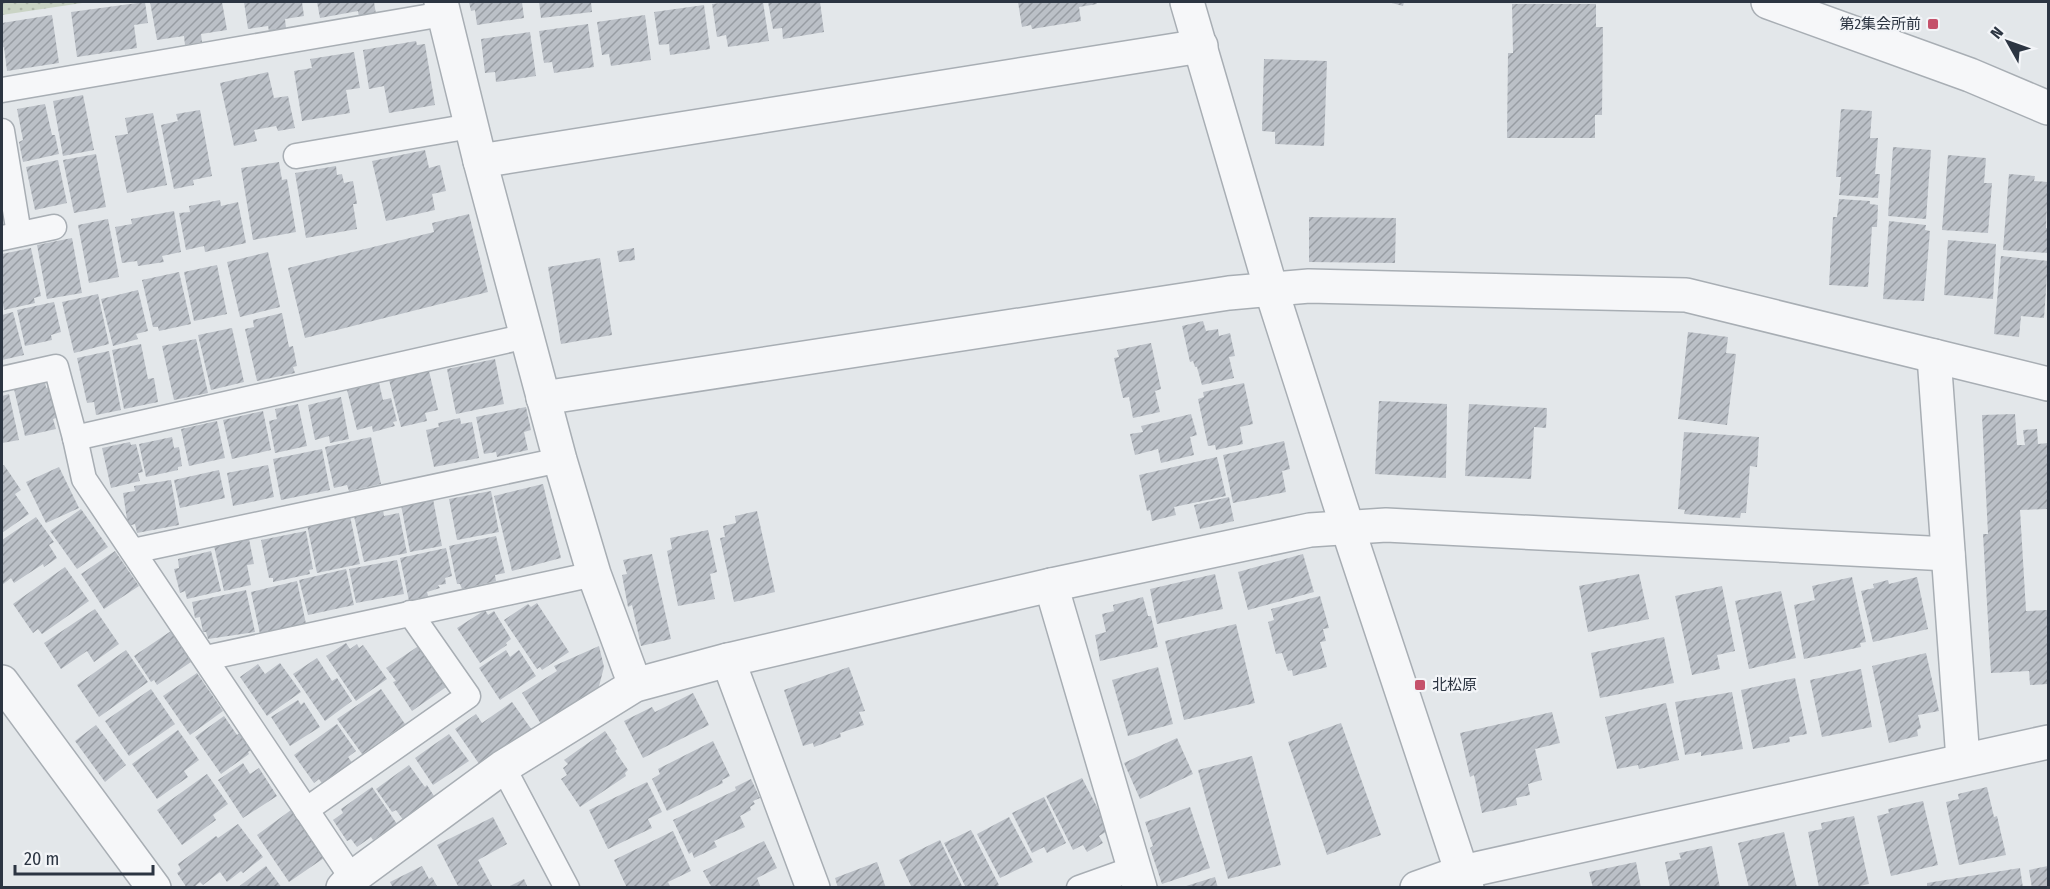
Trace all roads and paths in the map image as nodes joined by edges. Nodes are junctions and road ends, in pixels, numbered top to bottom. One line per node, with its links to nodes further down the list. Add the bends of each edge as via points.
1 (1187, 2): 4 (street)
2 (1768, 2): 6 (street)
3 (442, 8): 5 (lane); 7 (street)
4 (1201, 46): 10 (street); 13 (street)
5 (2, 90)
6 (2049, 108)
7 (471, 126): 9 (lane); 10 (street)
8 (2, 131): 12 (lane)
9 (296, 156)
10 (480, 161): 14 (street)
11 (54, 227): 12 (lane)
12 (10, 236)
13 (1271, 289): 15 (street, via 1309,286 1686,295); 18 (street); 21 (street)
14 (527, 336): 18 (street); 19 (lane)
15 (1934, 356): 17 (street); 23 (street)
16 (2, 379): 19 (lane, via 56,367)
17 (2049, 384)
18 (543, 398): 20 (street)
19 (75, 438): 22 (lane, via 84,479)
20 (560, 460): 22 (lane); 24 (street)
21 (1347, 526): 23 (street); 25 (street, via 1310,530); 36 (street)
22 (133, 551): 27 (lane)
23 (1948, 554): 32 (street)
24 (594, 574): 26 (lane); 30 (street)
25 (1051, 585): 28 (street); 35 (street)
26 (410, 613): 27 (lane); 34 (lane, via 468,696)
27 (206, 658): 34 (lane)
28 (728, 660): 30 (street); 40 (street)
29 (2, 682): 38 (street)
30 (635, 685): 33 (street)
31 (2049, 742): 32 (street)
32 (1964, 760): 36 (street)
33 (503, 767): 37 (street); 39 (lane)
34 (306, 810): 37 (lane)
35 (1138, 878): 41 (lane)
36 (1465, 880): 42 (street)
37 (347, 883)
38 (154, 888)
39 (567, 888)
40 (813, 888)
41 (1079, 888)
42 (1417, 888)

